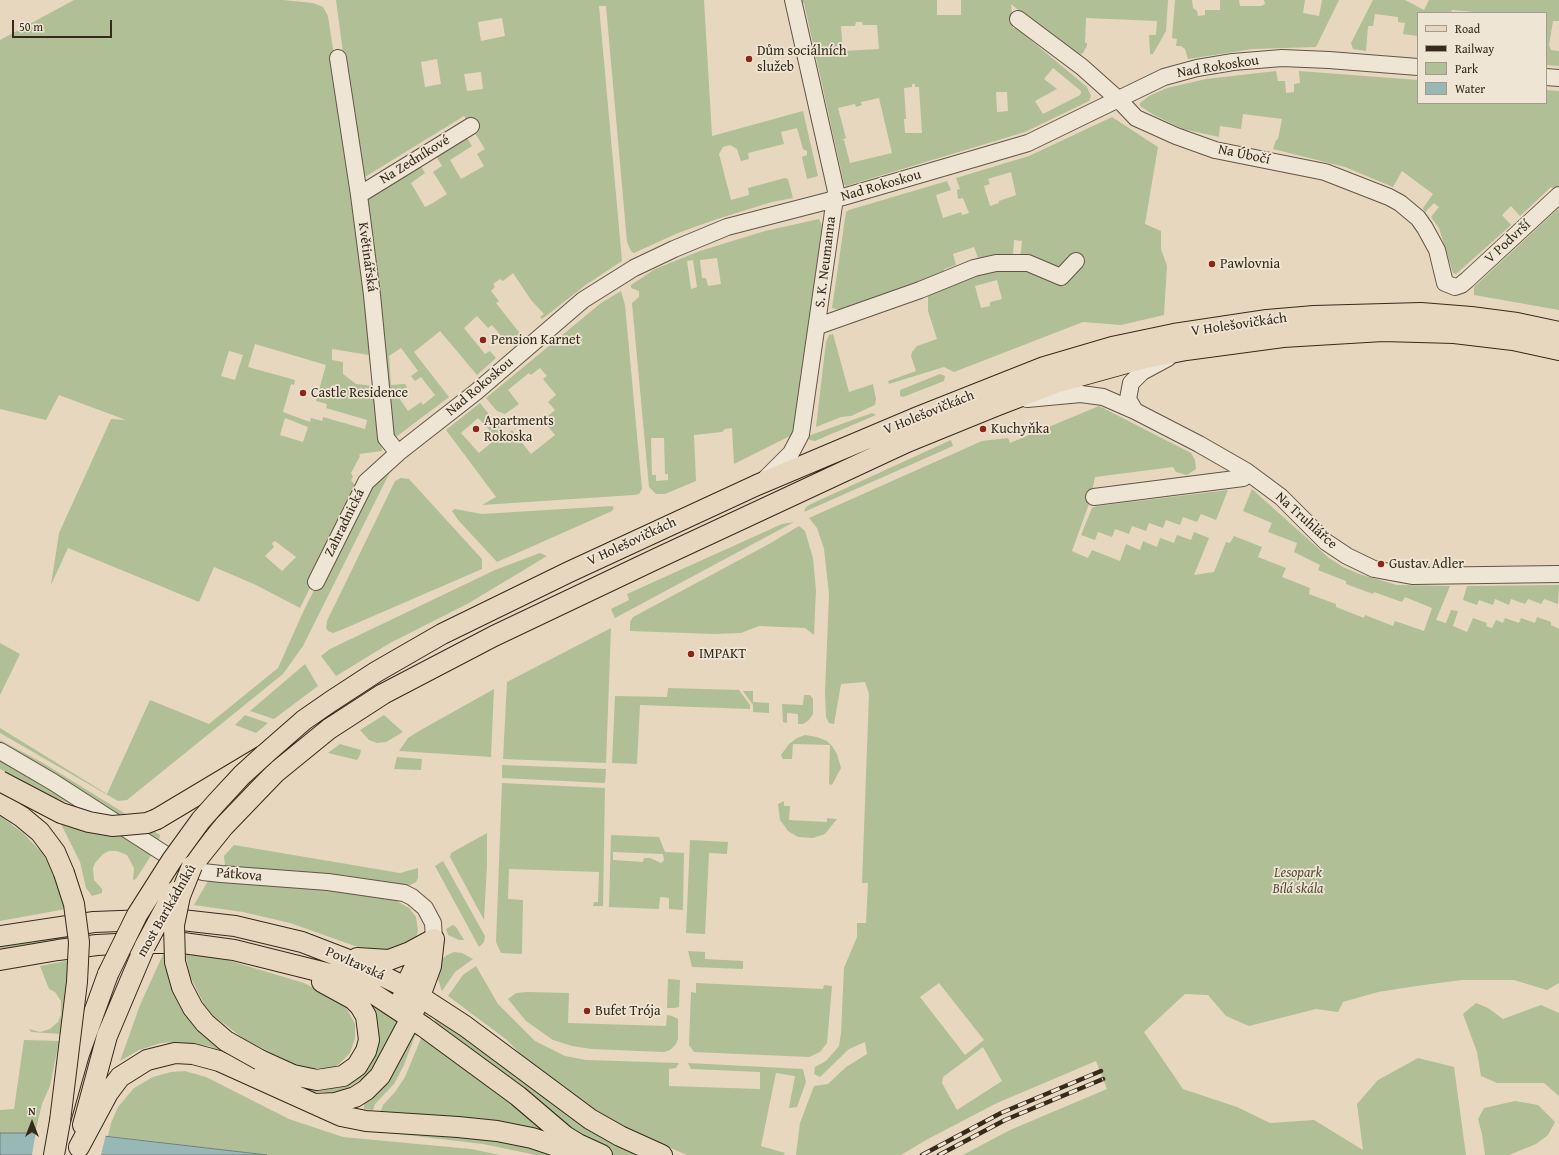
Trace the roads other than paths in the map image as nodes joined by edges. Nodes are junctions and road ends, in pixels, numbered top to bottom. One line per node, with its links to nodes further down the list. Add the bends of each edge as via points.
1 (793, 0): 11 (street, S. K. Neumanna, via 836,191)
2 (1018, 19): 7 (street, Na Úbočí)
3 (338, 58): 9 (street, Květinářská)
4 (1417, 67): 7 (street, Nad Rokoskou, via 1326,59 1282,58 1233,62 1164,77)
5 (1547, 77): 6 (street)
6 (1559, 78)
7 (1119, 100): 11 (street, Nad Rokoskou, via 1028,143); 13 (street, Na Úbočí, via 1136,118 1214,150 1325,172 1389,197 1409,210 1426,228 1437,250 1445,283)
8 (471, 126): 9 (street, Na Zedníkové)
9 (360, 195): 20 (street, Květinářská, via 386,438)
10 (1559, 195): 13 (street, V Podvrší, via 1467,280)
11 (835, 200): 14 (street, S. K. Neumanna); 20 (street, Nad Rokoskou, via 728,227 674,248 634,268 583,300 476,392)
12 (1076, 261): 14 (street, via 1062,277 1028,263 996,262)
13 (1454, 287)
14 (818, 326): 22 (street, S. K. Neumanna, via 801,434 782,463)
15 (1559, 332): 22 (main road, V Holešovičkách, via 1471,317 1370,314 1267,320 1174,334 1112,347 1044,367)
16 (1186, 350): 17 (main road, V Holešovičkách, via 1283,337 1383,331 1454,333 1513,340); 18 (main road, V Holešovičkách, via 1103,369); 19 (street, via 1159,362 1136,377 1128,394)
17 (1559, 350)
18 (1010, 400): 19 (street, Na Truhlářce, via 1081,394 1103,397); 27 (main road, V Holešovičkách, via 901,445 658,558 494,636)
19 (1135, 411): 21 (street, Na Truhlářce)
20 (398, 452): 25 (street, Zahradnická, via 366,482)
21 (1246, 471): 23 (street, via 1243,478); 24 (street, Na Truhlářce, via 1281,497 1326,542 1374,569 1412,576)
22 (756, 485): 26 (main road, V Holešovičkách, via 442,634)
23 (1094, 497)
24 (1559, 574)
25 (316, 582)
26 (346, 691): 29 (main road, most Barikádníků, via 304,720)
27 (383, 694): 32 (main road, most Barikádníků, via 329,730 275,773 224,826)
28 (0, 751): 34 (street, Pátkova, via 186,866 203,872 328,882 404,893 416,899 425,908 433,922)
29 (264, 755): 30 (main road, bridge, via 166,815 147,823 101,825 76,819); 42 (main road, most Barikádníků, bridge, via 201,820 137,915 108,974 79,1054)
30 (0, 781)
31 (0, 803): 42 (main road, bridge, via 31,824 48,842 64,873 74,904 78,927 78,966)
32 (192, 866): 40 (main road, bridge, via 180,896 174,925 175,962 182,987 192,1008 205,1023); 43 (main road, most Barikádníků, bridge, via 172,896 145,946 119,1005 92,1085)
33 (0, 936): 35 (main road, Povltavská, via 94,922 173,919 252,929 302,942)
34 (434, 939): 35 (main road, via 389,960); 38 (main road, via 419,958)
35 (337, 955): 38 (main road, Povltavská)
36 (0, 960): 37 (main road, Povltavská, via 97,945 157,942 234,950)
37 (289, 964): 39 (main road, Povltavská, via 338,976 365,988); 40 (main road, via 357,1003 364,1011 368,1022 368,1046 361,1061 352,1070 343,1076 329,1079 311,1079)
38 (412, 992): 39 (main road, via 402,1000); 47 (main road, Povltavská, via 465,1026 590,1119)
39 (411, 1018): 41 (main road, via 386,1068 366,1090 355,1097 335,1103); 46 (main road, Povltavská, via 518,1096 565,1136)
40 (256, 1068): 41 (main road); 43 (main road, via 192,1054 167,1054 147,1060 129,1070 114,1084)
41 (308, 1102): 45 (main road, via 352,1119 497,1131 532,1138)
42 (60, 1121): 44 (main road, most Barikádníků)
43 (79, 1151)
44 (54, 1155)
45 (583, 1155)
46 (602, 1155)
47 (662, 1155)

